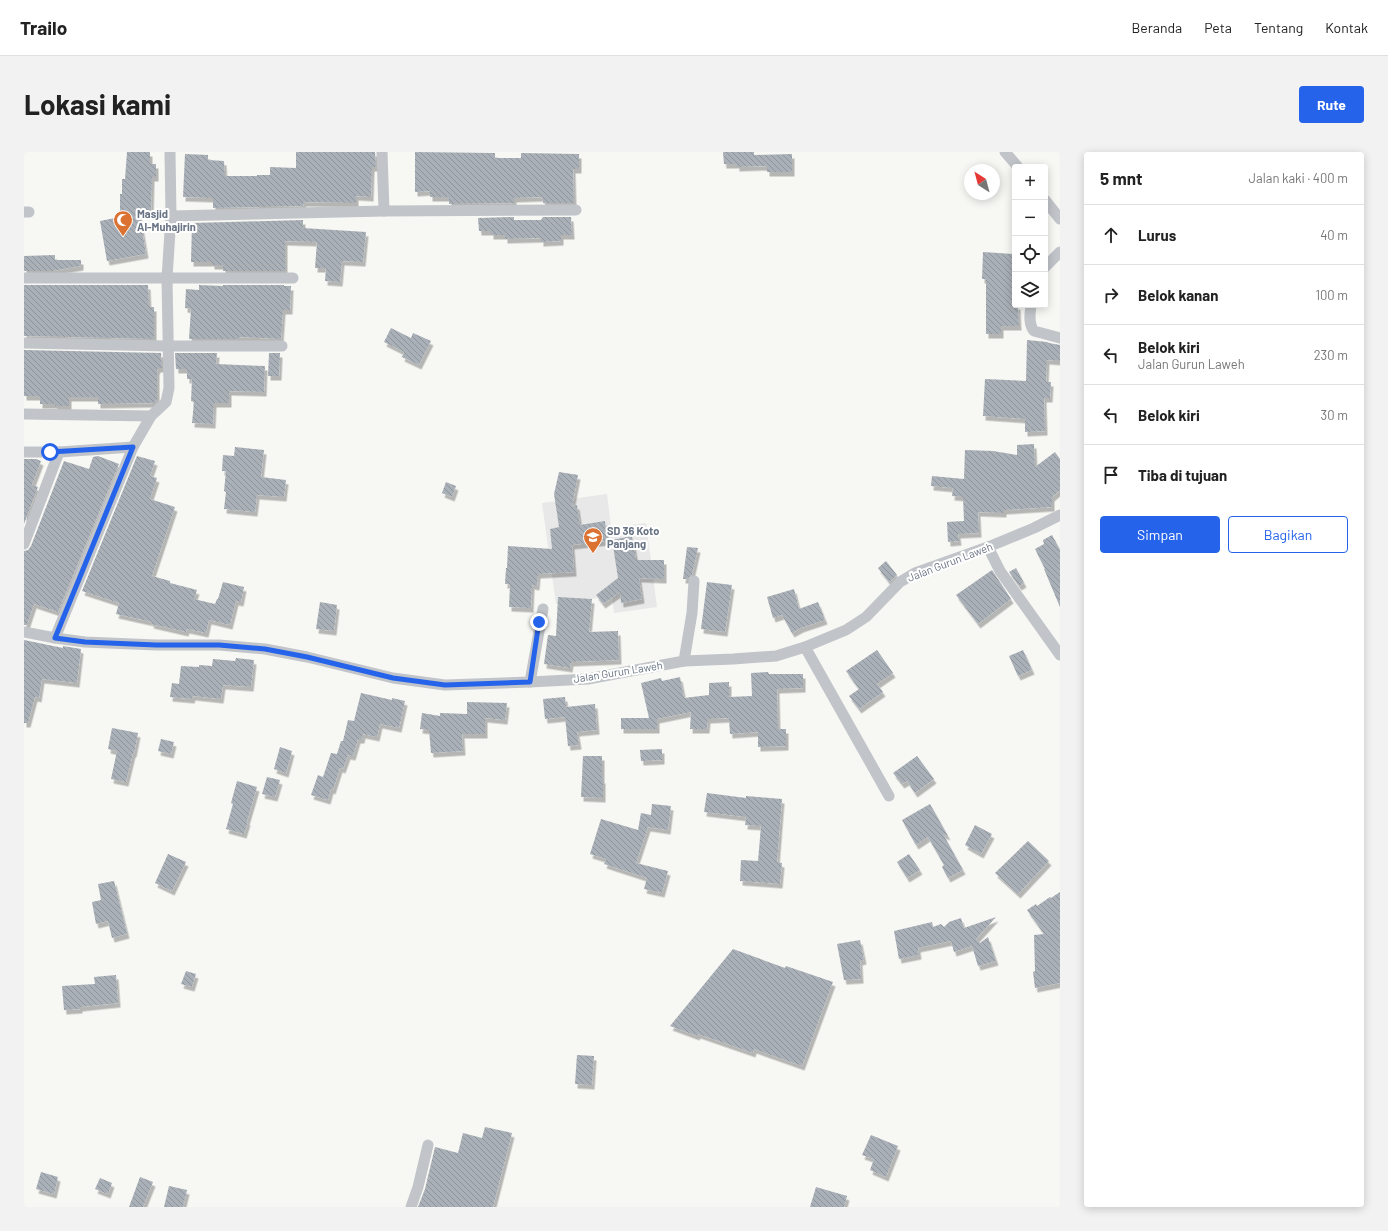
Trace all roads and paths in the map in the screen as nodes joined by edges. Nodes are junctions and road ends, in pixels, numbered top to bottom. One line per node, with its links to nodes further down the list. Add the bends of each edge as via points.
1 (170, 152): 8 (street)
2 (382, 152): 7 (street)
3 (1005, 152): 4 (street)
4 (1015, 164)
5 (1051, 203): 9 (street)
6 (576, 210): 7 (street)
7 (384, 211): 8 (street)
8 (171, 216): 13 (street)
9 (1060, 219)
10 (1060, 252): 11 (street)
11 (1048, 264)
12 (24, 278): 13 (street)
13 (167, 278): 14 (street); 18 (street)
14 (293, 278)
15 (1031, 308): 16 (street, via 1030,324 1034,331)
16 (1060, 338)
17 (24, 343): 18 (street)
18 (167, 346): 19 (street); 21 (street, via 166,402)
19 (282, 346)
20 (24, 414): 21 (street)
21 (151, 416): 22 (street)
22 (133, 447): 24 (street); 31 (street)
23 (24, 452): 24 (street)
24 (59, 452): 26 (street)
25 (1060, 515): 27 (street, Jalan Gurun Laweh)
26 (24, 544)
27 (988, 547): 32 (street, Jalan Gurun Laweh, via 915,573 900,582 866,617 846,630); 33 (street, via 1000,571)
28 (694, 581): 34 (street)
29 (543, 609): 35 (street)
30 (24, 632): 31 (street, Jalan Gurun Laweh)
31 (55, 638): 35 (street, Jalan Gurun Laweh, via 85,642 219,645 265,649 393,678 445,685)
32 (804, 647): 34 (street, Jalan Gurun Laweh, via 776,656); 36 (street)
33 (1060, 655)
34 (684, 661): 35 (street, Jalan Gurun Laweh, via 588,679)
35 (530, 682)
36 (889, 796)
37 (428, 1145): 38 (street)
38 (411, 1207)

